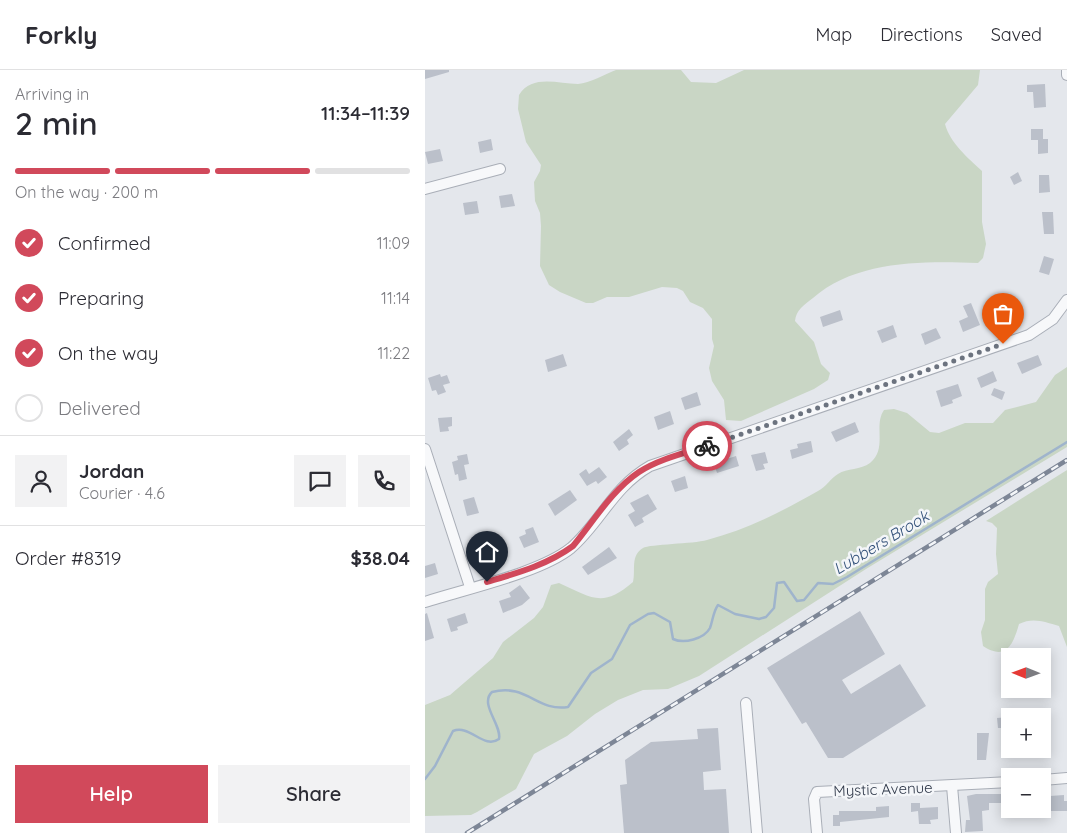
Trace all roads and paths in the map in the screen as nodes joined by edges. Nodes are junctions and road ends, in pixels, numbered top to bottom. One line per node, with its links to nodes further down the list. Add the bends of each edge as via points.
1 (500, 169): 2 (street)
2 (425, 189)
3 (1067, 300): 5 (street, via 1053,319 1029,335 650,466 624,485 564,553 533,568)
4 (425, 449): 5 (street)
5 (470, 587): 6 (street)
6 (425, 602)
7 (746, 703): 12 (street)
8 (1067, 778): 9 (street)
9 (1051, 779)
10 (1001, 783): 11 (street, Mystic Avenue)
11 (952, 786): 13 (street, Mystic Avenue, via 815,793); 14 (street, Mystic Avenue)
12 (757, 833)
13 (817, 833)
14 (956, 833)

